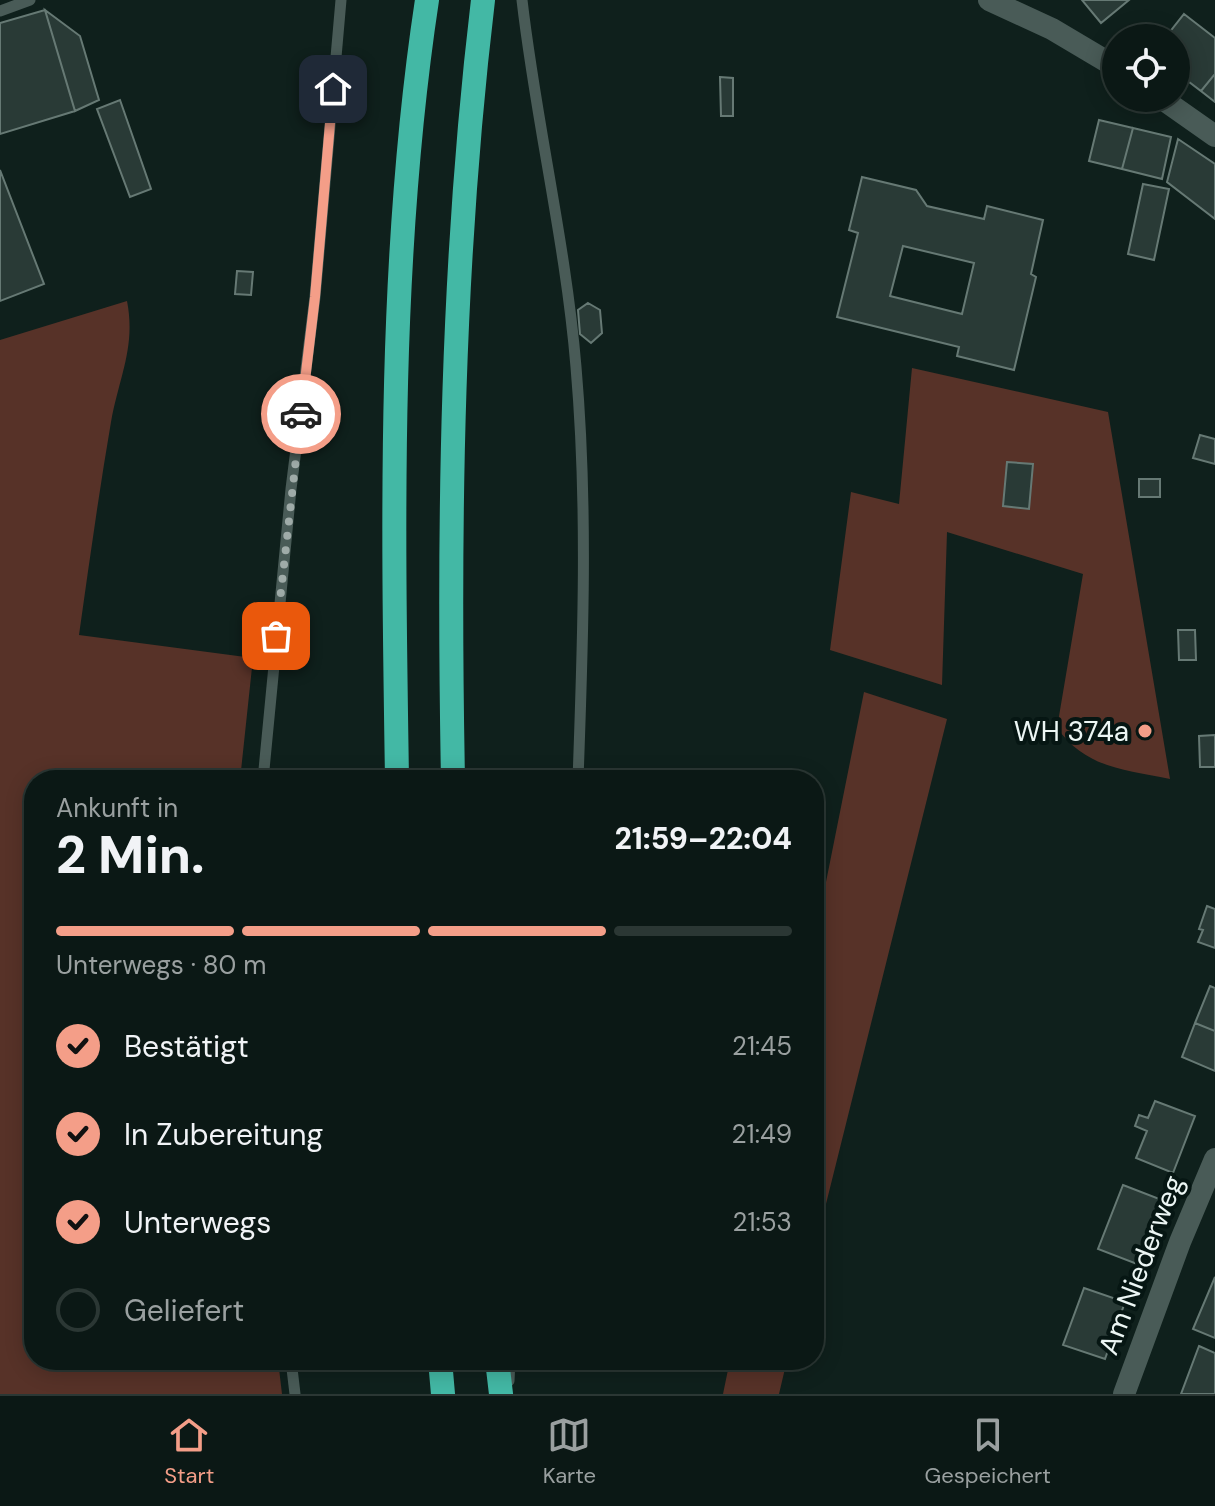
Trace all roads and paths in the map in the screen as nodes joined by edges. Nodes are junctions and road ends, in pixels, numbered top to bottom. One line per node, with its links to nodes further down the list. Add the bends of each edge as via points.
1 (30, 0): 7 (lane)
2 (341, 0): 11 (lane)
3 (427, 0): 12 (highway, via 399,309)
4 (483, 0): 13 (highway, via 457,317 449,597)
5 (522, 0): 14 (lane, via 580,411 586,558)
6 (989, 0): 8 (street)
7 (0, 11)
8 (1102, 59)
9 (1181, 112): 10 (street)
10 (1215, 136)
11 (264, 770)
12 (397, 770)
13 (453, 770)
14 (578, 770)
15 (1215, 1159): 24 (street, Am Niederweg)
16 (292, 1370): 20 (lane)
17 (441, 1370): 21 (highway)
18 (498, 1370): 22 (highway)
19 (509, 1370): 23 (lane)
20 (295, 1394)
21 (443, 1394)
22 (501, 1394)
23 (508, 1394)
24 (1124, 1394)

